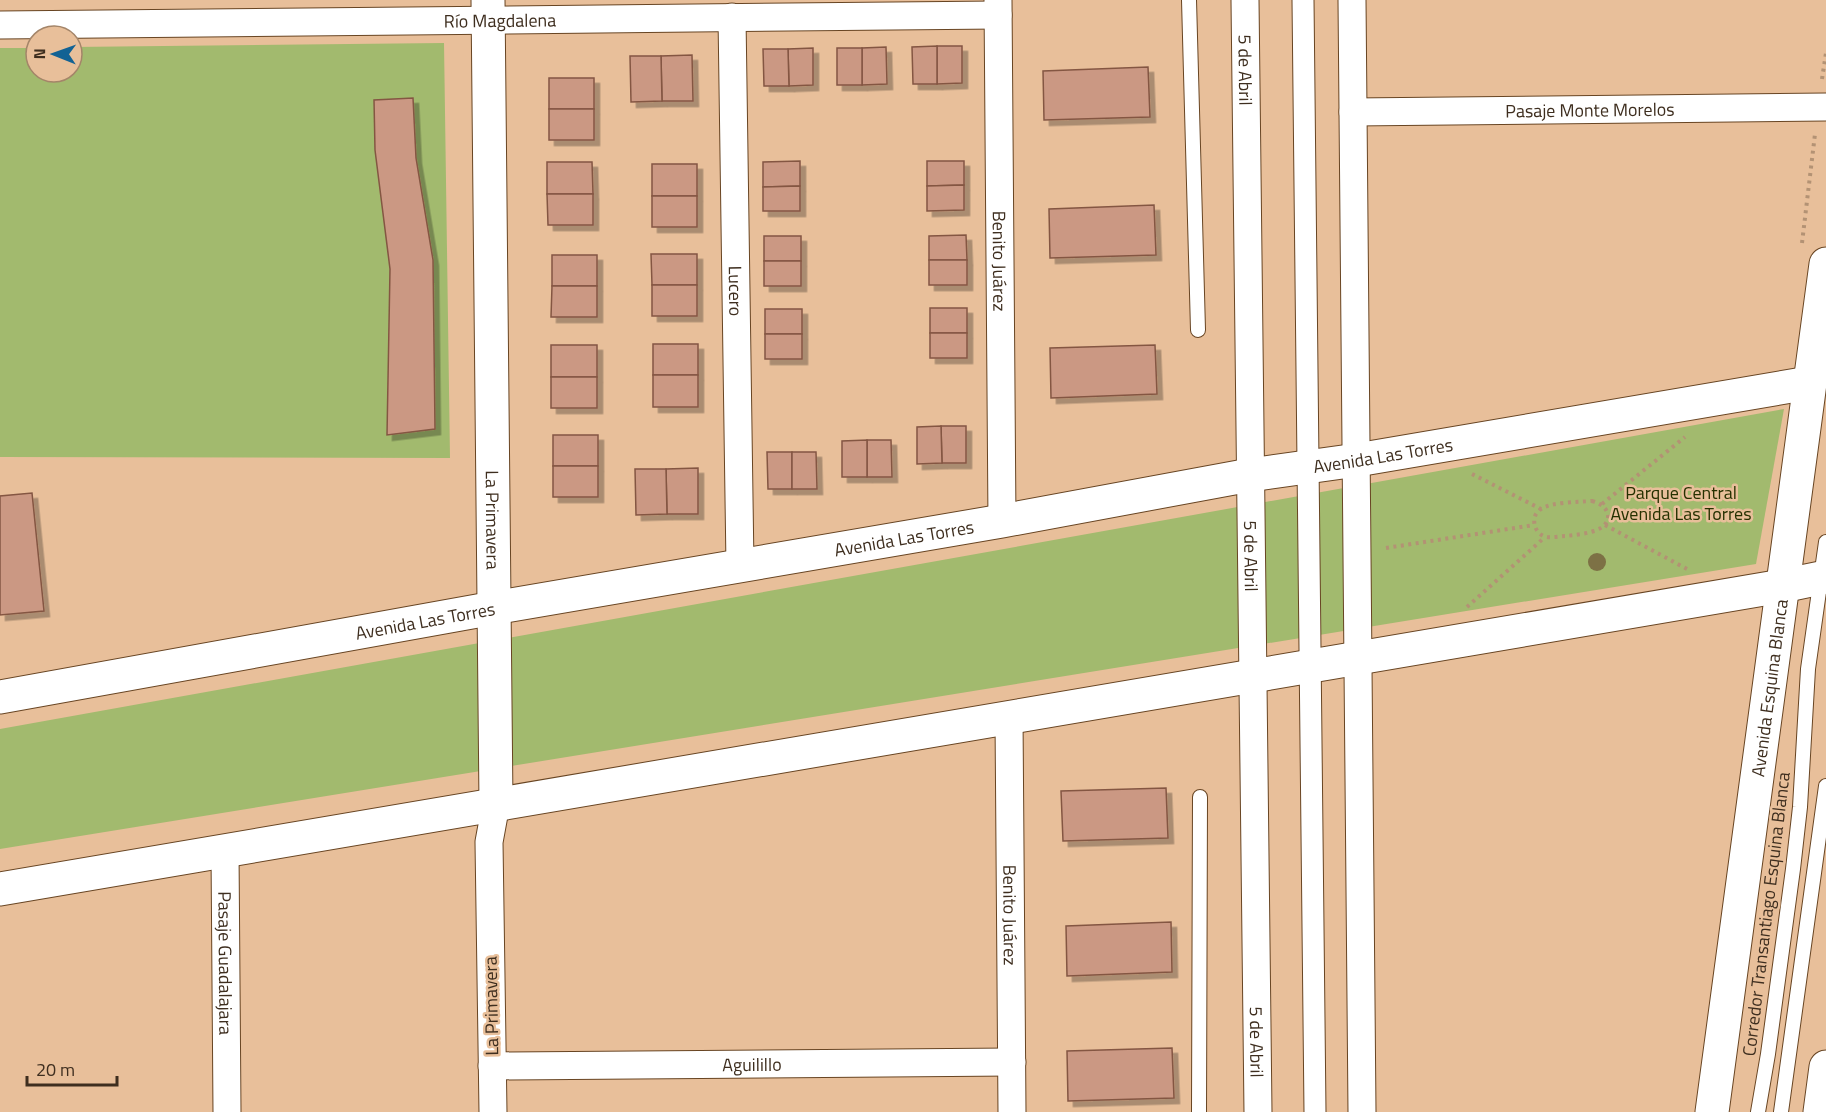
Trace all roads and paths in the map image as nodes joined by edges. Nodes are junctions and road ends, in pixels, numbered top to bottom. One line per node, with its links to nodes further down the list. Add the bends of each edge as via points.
1 (1189, 0): 12 (lane)
2 (1245, 0): 18 (street, 5 de Abril)
3 (1303, 0): 16 (street)
4 (1352, 0): 10 (street)
5 (998, 7): 7 (street, Río Magdalena); 21 (street, Benito Juárez)
6 (488, 10): 7 (street, Río Magdalena); 8 (street, Río Magdalena); 32 (street, La Primavera)
7 (732, 17): 27 (street, Lucero)
8 (0, 25)
9 (1826, 107): 10 (street, Pasaje Monte Morelos)
10 (1353, 112): 15 (street)
11 (1826, 264): 13 (street, Avenida Esquina Blanca)
12 (1198, 330)
13 (1818, 383): 15 (street, Avenida Las Torres); 29 (street, Avenida Esquina Blanca)
14 (1692, 431): 19 (path)
15 (1357, 460): 16 (street, Avenida Las Torres); 26 (street)
16 (1308, 467): 18 (street, Avenida Las Torres); 34 (street)
17 (1466, 471): 20 (path)
18 (1250, 476): 21 (street, Avenida Las Torres); 35 (street, 5 de Abril)
19 (1602, 504): 20 (path, via 1592,501); 23 (path, via 1607,510)
20 (1541, 509): 22 (path, via 1535,515)
21 (1002, 521): 27 (street, Avenida Las Torres)
22 (1534, 525): 24 (path); 26 (path)
23 (1605, 525): 24 (path, via 1589,532); 30 (path, via 1699,576)
24 (1545, 537): 31 (path)
25 (1826, 542): 28 (lane, Corredor Transantiago Esquina Blanca)
26 (1358, 553): 33 (street)
27 (740, 566): 32 (street, Avenida Las Torres)
28 (1824, 578): 29 (street); 54 (lane, Corredor Transantiago Esquina Blanca, via 1808,669 1793,869)
29 (1782, 586): 30 (street); 53 (street, Avenida Esquina Blanca)
30 (1724, 596): 33 (street)
31 (1466, 608)
32 (494, 609): 36 (street, Avenida Las Torres); 40 (street, La Primavera)
33 (1359, 658): 34 (street); 52 (street)
34 (1311, 666): 35 (street); 51 (street)
35 (1253, 676): 37 (street); 50 (street, 5 de Abril)
36 (0, 697)
37 (1009, 717): 40 (street); 43 (street, Benito Juárez)
38 (1826, 786): 55 (lane)
39 (1200, 796): 49 (lane)
40 (496, 804): 41 (street); 44 (street, La Primavera, via 489,842)
41 (225, 851): 42 (street); 46 (street, Pasaje Guadalajara)
42 (0, 890)
43 (1012, 1062): 44 (street, Aguilillo); 48 (street, Benito Juárez)
44 (492, 1066): 47 (street, La Primavera)
45 (1826, 1067): 56 (street)
46 (227, 1112)
47 (493, 1112)
48 (1012, 1112)
49 (1199, 1112)
50 (1258, 1112)
51 (1315, 1112)
52 (1362, 1112)
53 (1712, 1112)
54 (1758, 1112)
55 (1781, 1112)
56 (1820, 1112)

